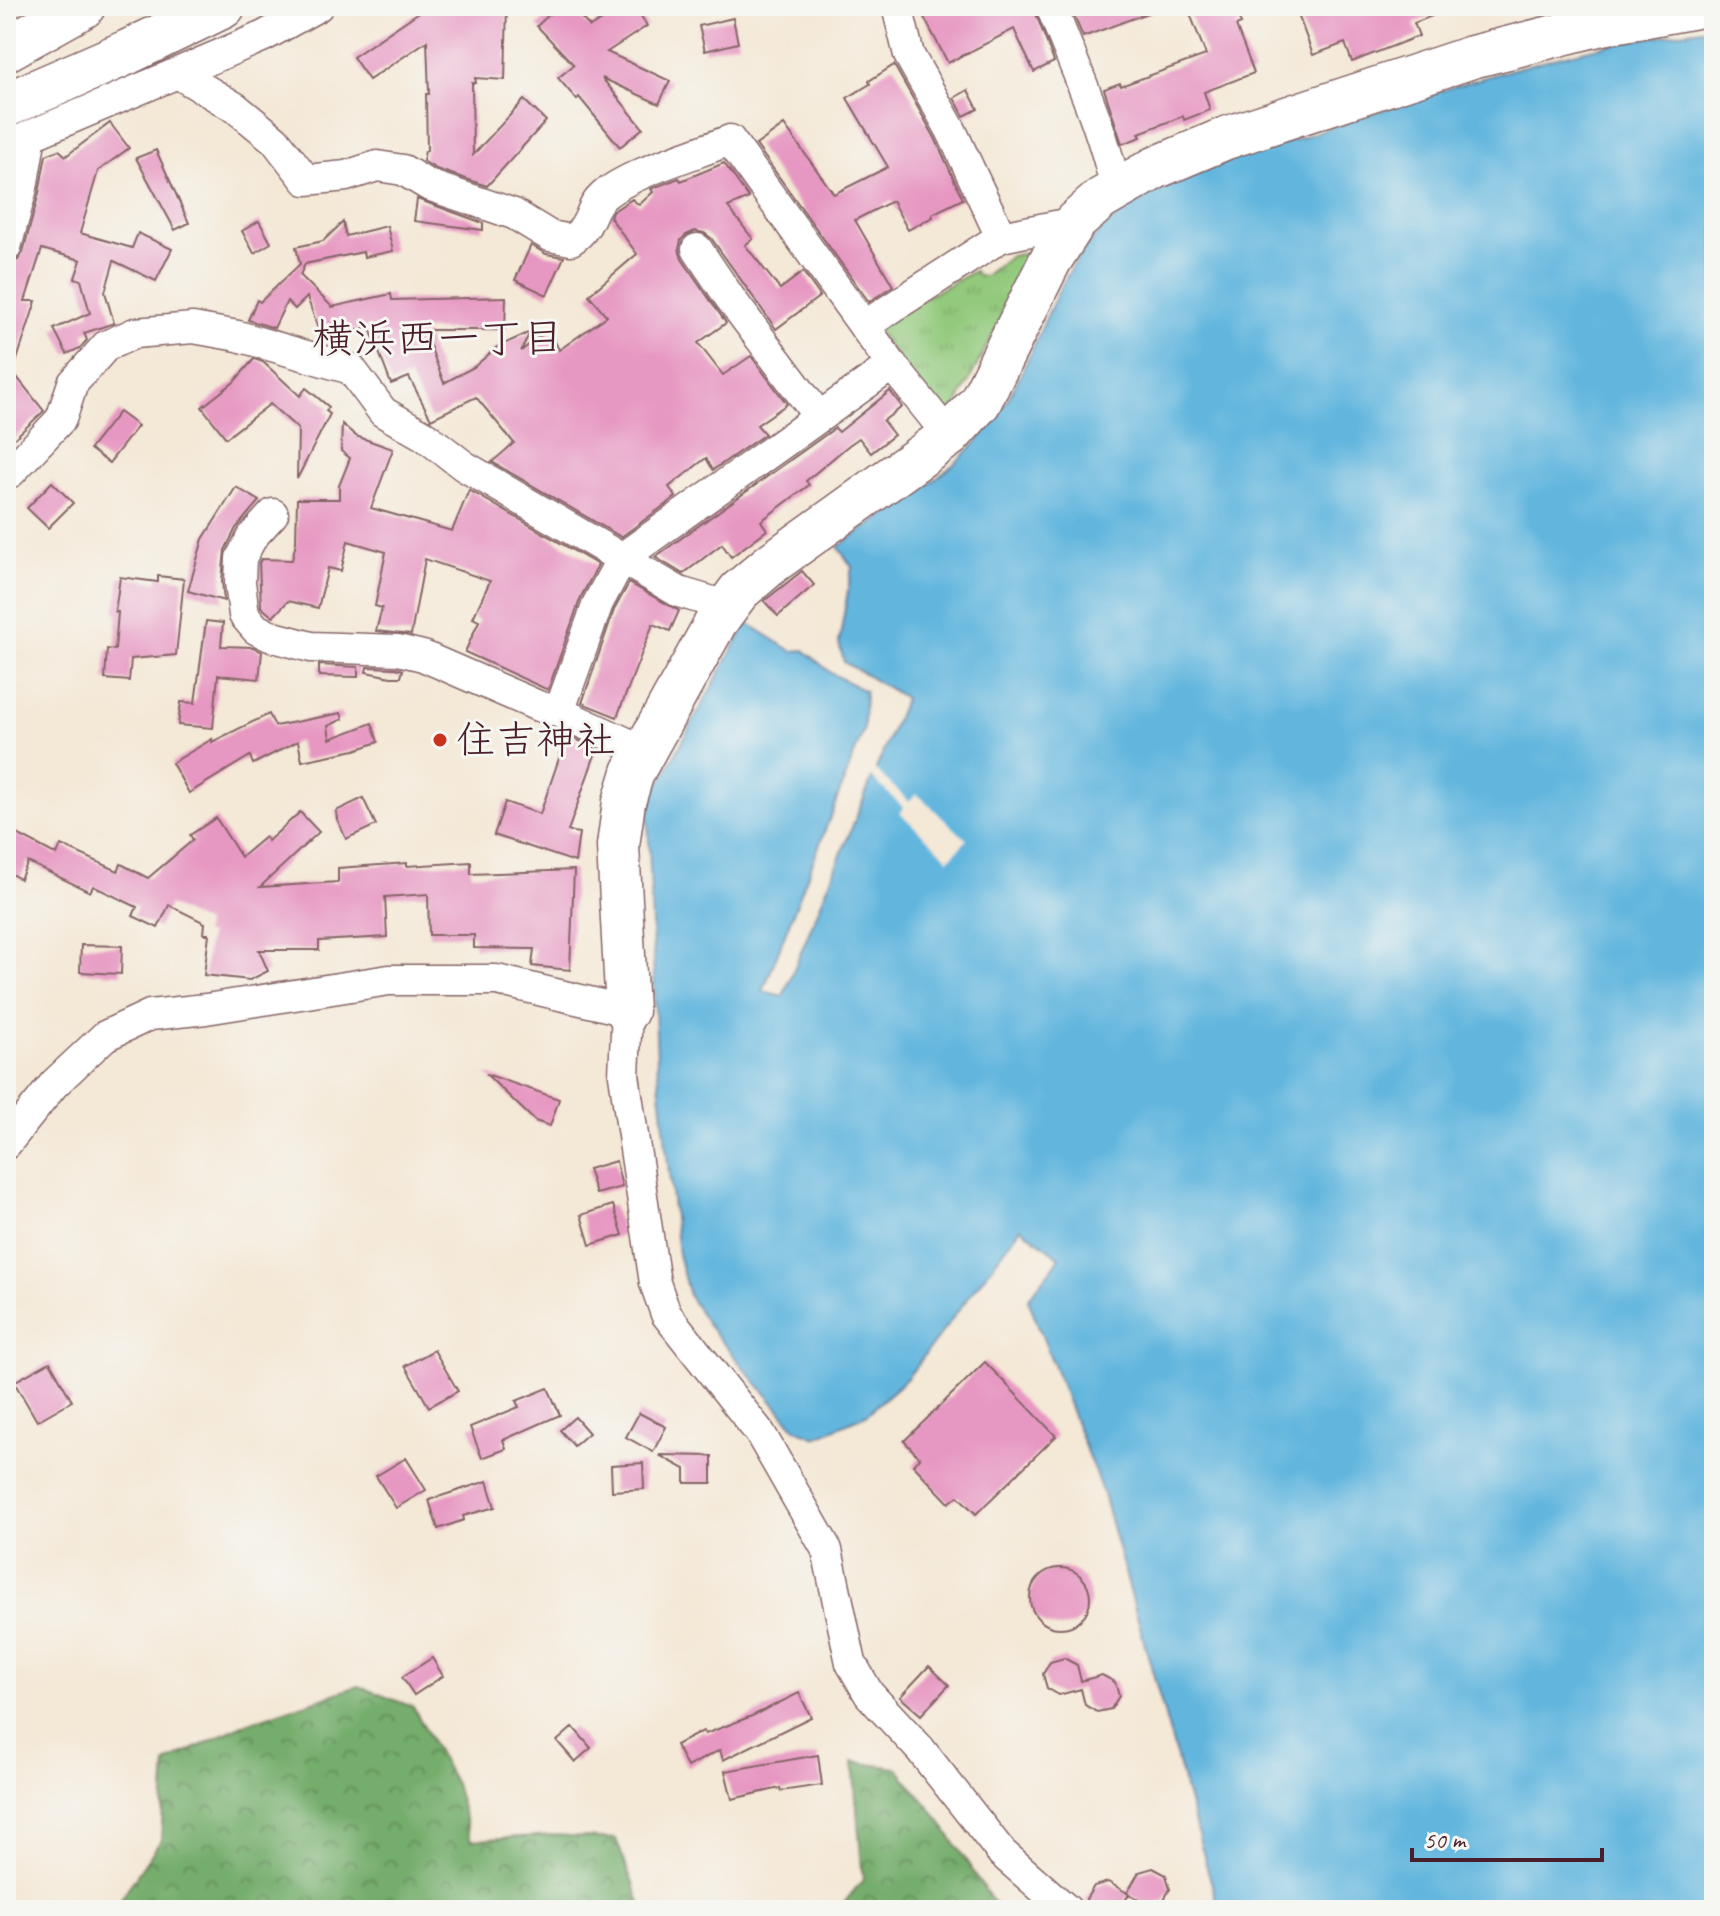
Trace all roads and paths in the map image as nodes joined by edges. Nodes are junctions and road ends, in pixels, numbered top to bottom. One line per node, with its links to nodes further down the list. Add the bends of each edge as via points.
1 (83, 6): 8 (highway)
2 (223, 6): 10 (highway, via 128,52)
3 (318, 6): 9 (street)
4 (897, 6): 13 (street, via 909,55)
5 (1051, 6): 11 (street)
6 (1701, 6): 7 (street)
7 (1600, 15): 11 (street, via 1226,138)
8 (6, 49)
9 (179, 74): 10 (street); 16 (street, via 236,108 275,140 306,180 377,166 403,170 428,185 514,214 550,236 571,240 584,232 600,197 623,182 730,140)
10 (14, 129): 14 (street, via 22,188)
11 (1116, 190): 12 (street)
12 (1075, 222): 13 (street); 19 (street, via 980,402)
13 (1001, 237): 16 (street)
14 (6, 247)
15 (697, 249): 18 (street)
16 (864, 326): 17 (street)
17 (892, 365): 18 (street); 19 (street)
18 (819, 417): 22 (street)
19 (949, 436): 23 (street, via 772,563)
20 (11, 472): 22 (street, via 61,419 73,383 106,346 135,333 193,328 351,369 383,412)
21 (273, 514): 24 (street, via 241,558 244,615 256,629 311,647 423,656)
22 (622, 558): 23 (street, via 679,592); 24 (street, via 598,603)
23 (726, 606): 25 (street)
24 (559, 712): 25 (street)
25 (644, 751): 26 (street, via 624,802 618,846)
26 (627, 1011): 27 (street, via 497,980 389,980 150,1015 105,1036 54,1084); 28 (street, via 624,1075 655,1283 666,1314 760,1433 827,1550 851,1663 869,1694 1002,1853)
27 (6, 1144)
28 (1067, 1910)

